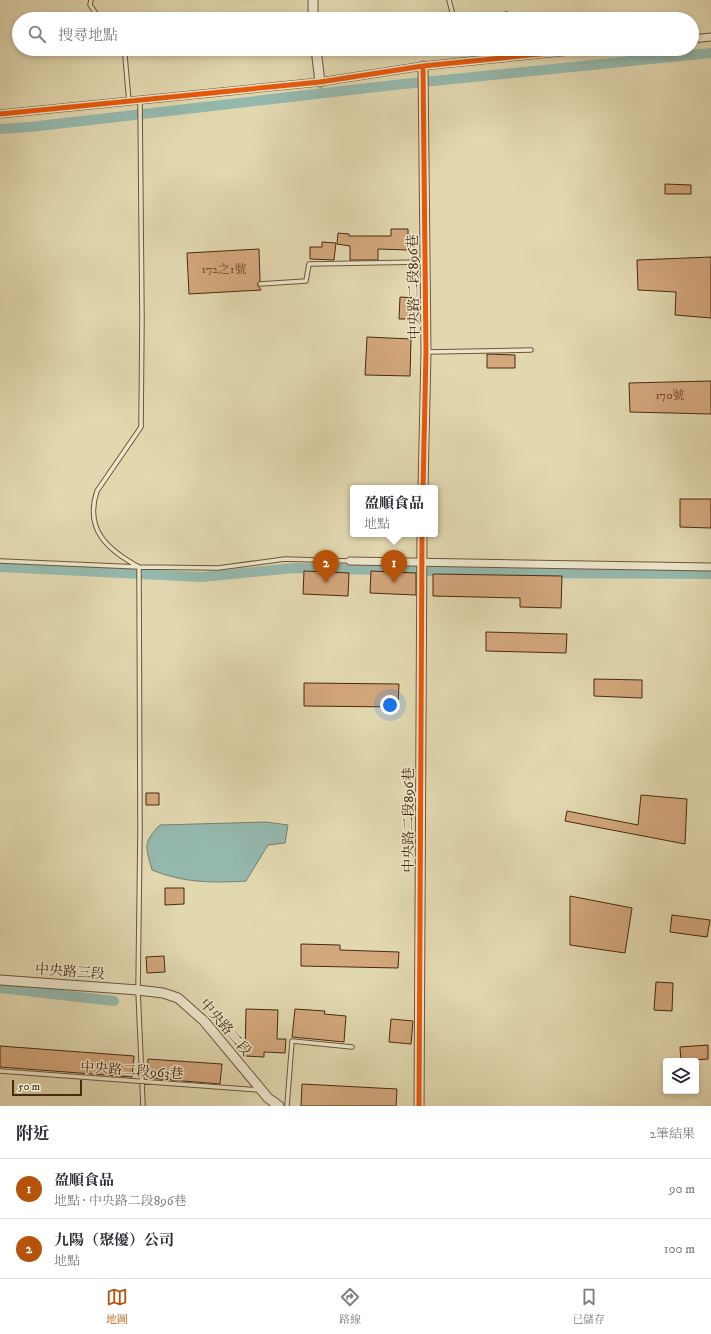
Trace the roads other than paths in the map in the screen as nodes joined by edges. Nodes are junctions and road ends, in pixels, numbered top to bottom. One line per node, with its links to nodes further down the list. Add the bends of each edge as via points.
1 (91, 0): 4 (lane, via 90,5)
2 (313, 0): 5 (street)
3 (449, 0): 6 (lane)
4 (95, 12)
5 (313, 12)
6 (452, 12)
7 (711, 37): 8 (street)
8 (699, 38)
9 (125, 56): 15 (lane)
10 (317, 56): 13 (street)
11 (490, 56): 12 (street)
12 (423, 66): 13 (street); 17 (street, 中央路二段896巷)
13 (320, 82): 14 (street)
14 (140, 100): 15 (street); 26 (lane, via 141,427 97,491 93,515 97,529 110,549)
15 (129, 102): 16 (street)
16 (0, 114)
17 (424, 262): 18 (lane, via 309,264 306,281); 20 (street, 中央路二段896巷)
18 (260, 284)
19 (531, 350): 20 (lane)
20 (426, 352): 21 (street, 中央路二段896巷)
21 (422, 485)
22 (422, 537): 25 (street, 中央路二段896巷)
23 (0, 561): 26 (lane)
24 (350, 561): 25 (street); 26 (lane, via 285,559 218,568)
25 (422, 562): 27 (street); 37 (street, 中央路二段896巷)
26 (139, 567): 29 (lane)
27 (711, 567)
28 (0, 980): 29 (street, 中央路三段)
29 (138, 990): 32 (lane); 33 (street, 中央路二段, via 163,993 178,998 189,1006)
30 (352, 1047): 36 (lane, via 292,1041)
31 (0, 1071): 32 (lane, 中央路二段963巷)
32 (143, 1083): 33 (lane, 中央路二段963巷); 34 (lane)
33 (262, 1090): 35 (street, 中央路二段)
34 (142, 1106)
35 (279, 1106)
36 (287, 1106)
37 (419, 1106)

